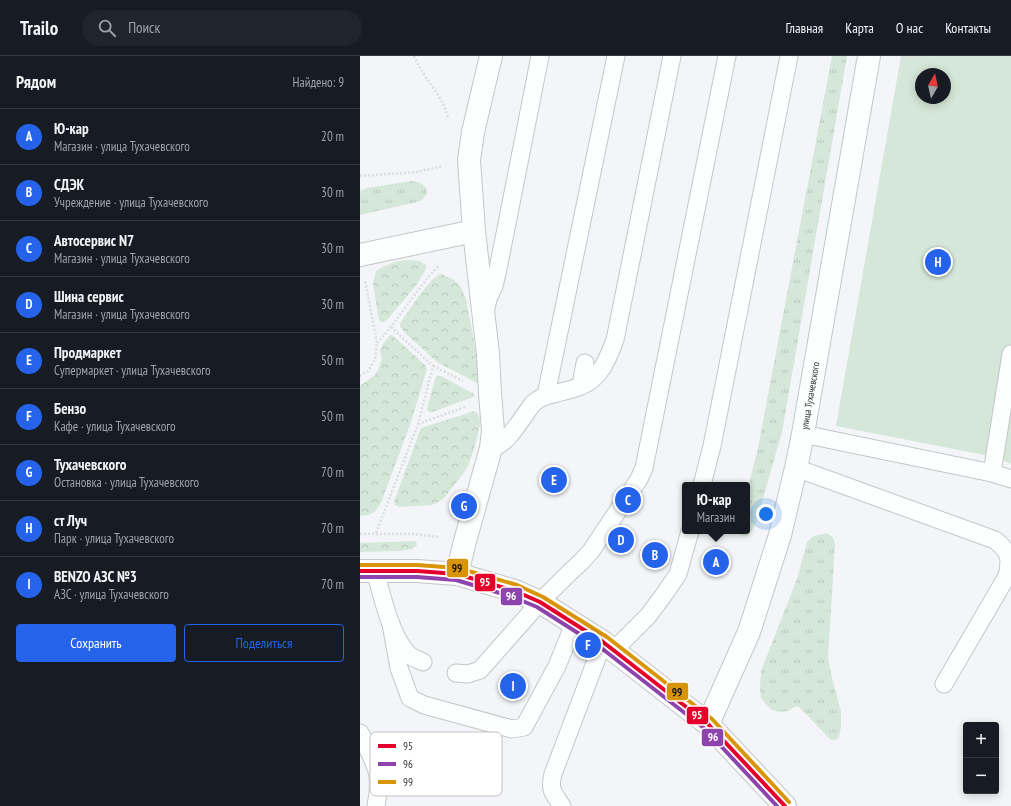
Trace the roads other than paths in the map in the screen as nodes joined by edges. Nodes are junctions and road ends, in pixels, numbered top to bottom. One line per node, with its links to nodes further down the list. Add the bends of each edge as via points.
1 (491, 56): 8 (street, via 471,144)
2 (540, 56): 10 (lane, via 498,269)
3 (616, 56): 14 (lane)
4 (672, 56): 13 (lane, via 615,340 604,366 593,379)
5 (727, 56): 24 (lane, via 644,468 591,551)
6 (789, 56): 20 (lane, via 714,438)
7 (869, 56): 15 (street, улица Тухачевского)
8 (465, 233): 9 (street); 10 (street)
9 (360, 255)
10 (484, 319): 16 (street, via 488,354 488,394 493,431)
11 (1011, 354): 18 (lane)
12 (585, 363): 13 (lane)
13 (581, 386): 14 (lane)
14 (546, 395): 16 (lane, via 534,402 502,443 496,448)
15 (803, 434): 17 (street, улица Тухачевского); 18 (lane)
16 (491, 448): 23 (street)
17 (796, 468): 30 (lane, via 994,540 1004,547 1009,565 1007,576); 31 (street, улица Тухачевского, via 780,536 749,632)
18 (992, 473): 19 (lane)
19 (1011, 479)
20 (703, 482)
21 (689, 534): 27 (lane, via 678,574 663,596 648,616)
22 (367, 571): 23 (street); 25 (lane)
23 (457, 574): 24 (street, via 515,591)
24 (540, 602): 26 (street); 29 (lane, via 480,670 468,674)
25 (391, 624): 26 (lane, via 399,668 410,698 424,705 512,729 524,727 557,666); 28 (lane, via 398,641 410,655)
26 (574, 624): 27 (street)
27 (609, 646): 31 (street); 36 (lane, via 553,774 552,792)
28 (423, 662)
29 (456, 673)
30 (944, 684)
31 (708, 724): 37 (street)
32 (360, 733): 33 (lane)
33 (370, 755)
34 (377, 796): 35 (lane)
35 (376, 806)
36 (562, 806)
37 (784, 806)

